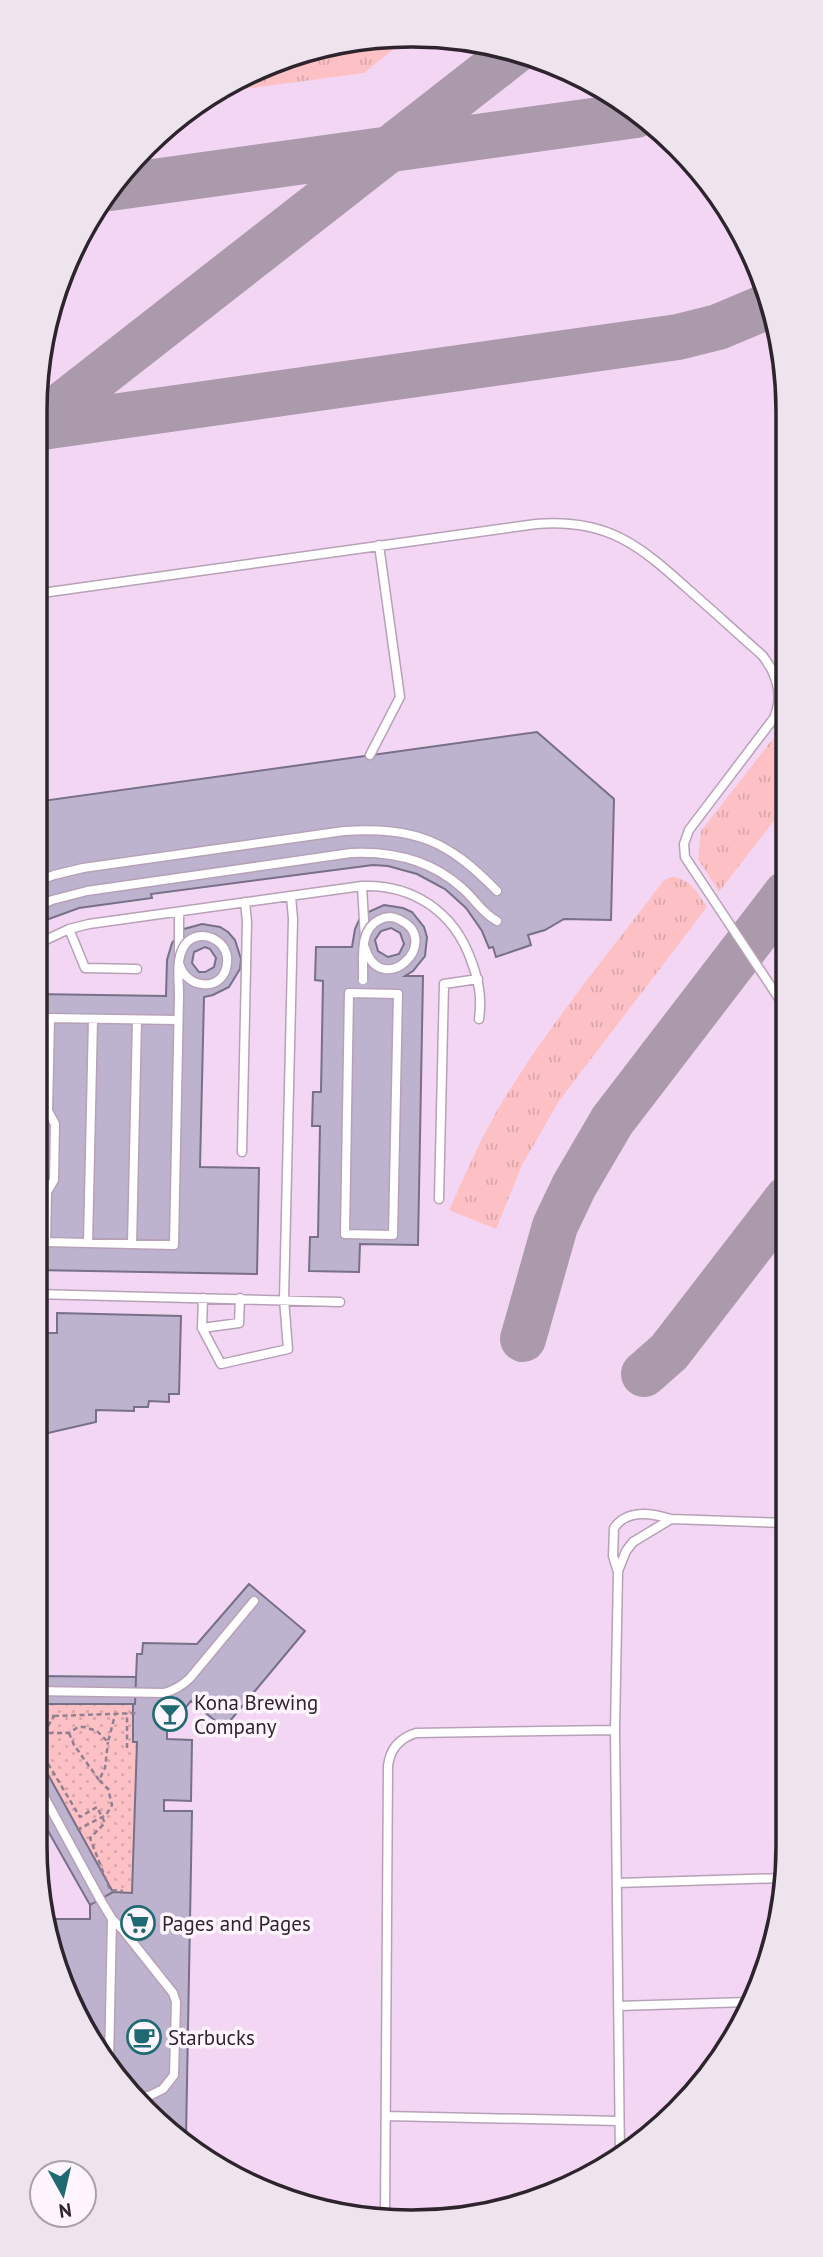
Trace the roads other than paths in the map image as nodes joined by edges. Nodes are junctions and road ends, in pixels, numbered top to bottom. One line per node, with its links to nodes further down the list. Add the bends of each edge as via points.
1 (379, 545): 2 (lane); 3 (lane, via 555,522 602,530 648,554 762,654); 5 (lane, via 400,697)
2 (47, 592)
3 (776, 677)
4 (776, 714): 19 (lane, via 689,830 684,844 685,858)
5 (370, 755)
6 (47, 878): 8 (lane, via 83,868 344,831 388,830 449,850)
7 (362, 886): 9 (lane); 17 (lane, via 404,891 440,912 466,946); 18 (lane, bridge, via 365,948 368,956 377,965 395,968 409,960 415,942 410,928 397,918 375,922 366,934 363,980)
8 (497, 891)
9 (291, 896): 10 (lane); 33 (lane)
10 (245, 902): 12 (lane); 24 (lane)
11 (47, 903): 13 (lane, via 87,891 369,852 402,856 433,867 460,886 486,916)
12 (179, 912): 14 (lane); 23 (lane, bridge, via 179,964 181,973 186,978 203,985 212,983 223,975 228,960 223,946 212,937 191,939 181,950 179,959 179,996)
13 (498, 921)
14 (69, 929): 15 (lane); 16 (lane, via 85,968)
15 (47, 939)
16 (136, 969)
17 (478, 979): 21 (lane); 26 (lane, via 444,984)
18 (363, 993): 18 (lane, via 398,994 393,1235 345,1234 349,993)
19 (776, 994)
20 (93, 1019): 22 (lane); 25 (lane, via 50,1018 48,1111 55,1124 54,1180); 28 (lane)
21 (479, 1019)
22 (137, 1020): 23 (lane); 29 (lane)
23 (178, 1020): 29 (lane, via 174,1245)
24 (242, 1152)
25 (47, 1192)
26 (439, 1199)
27 (47, 1242): 28 (lane)
28 (88, 1243): 29 (lane)
29 (132, 1244)
30 (47, 1294): 31 (lane)
31 (203, 1298): 32 (lane); 35 (lane)
32 (240, 1298): 33 (lane); 35 (lane, via 239,1323)
33 (284, 1299): 34 (lane); 35 (lane, via 288,1349 221,1364)
34 (340, 1302)
35 (202, 1328)
36 (671, 1519): 37 (lane); 38 (lane, via 633,1542); 38 (lane, via 636,1514 619,1522 614,1528 613,1556)
37 (776, 1523)
38 (618, 1572): 41 (lane)
39 (254, 1601): 40 (lane, via 182,1686 164,1693)
40 (47, 1691)
41 (615, 1730): 44 (lane); 50 (lane, via 416,1733 401,1739 392,1753 388,1766)
42 (47, 1802): 45 (lane, bridge)
43 (774, 1878): 44 (lane)
44 (617, 1883): 47 (lane)
45 (112, 1919): 48 (lane); 49 (lane, via 176,2002 174,2075 163,2089)
46 (740, 2002): 47 (lane)
47 (618, 2006): 51 (lane)
48 (110, 2050)
49 (147, 2095)
50 (386, 2116): 51 (lane); 53 (lane)
51 (619, 2121): 52 (lane)
52 (620, 2144)
53 (385, 2209)

